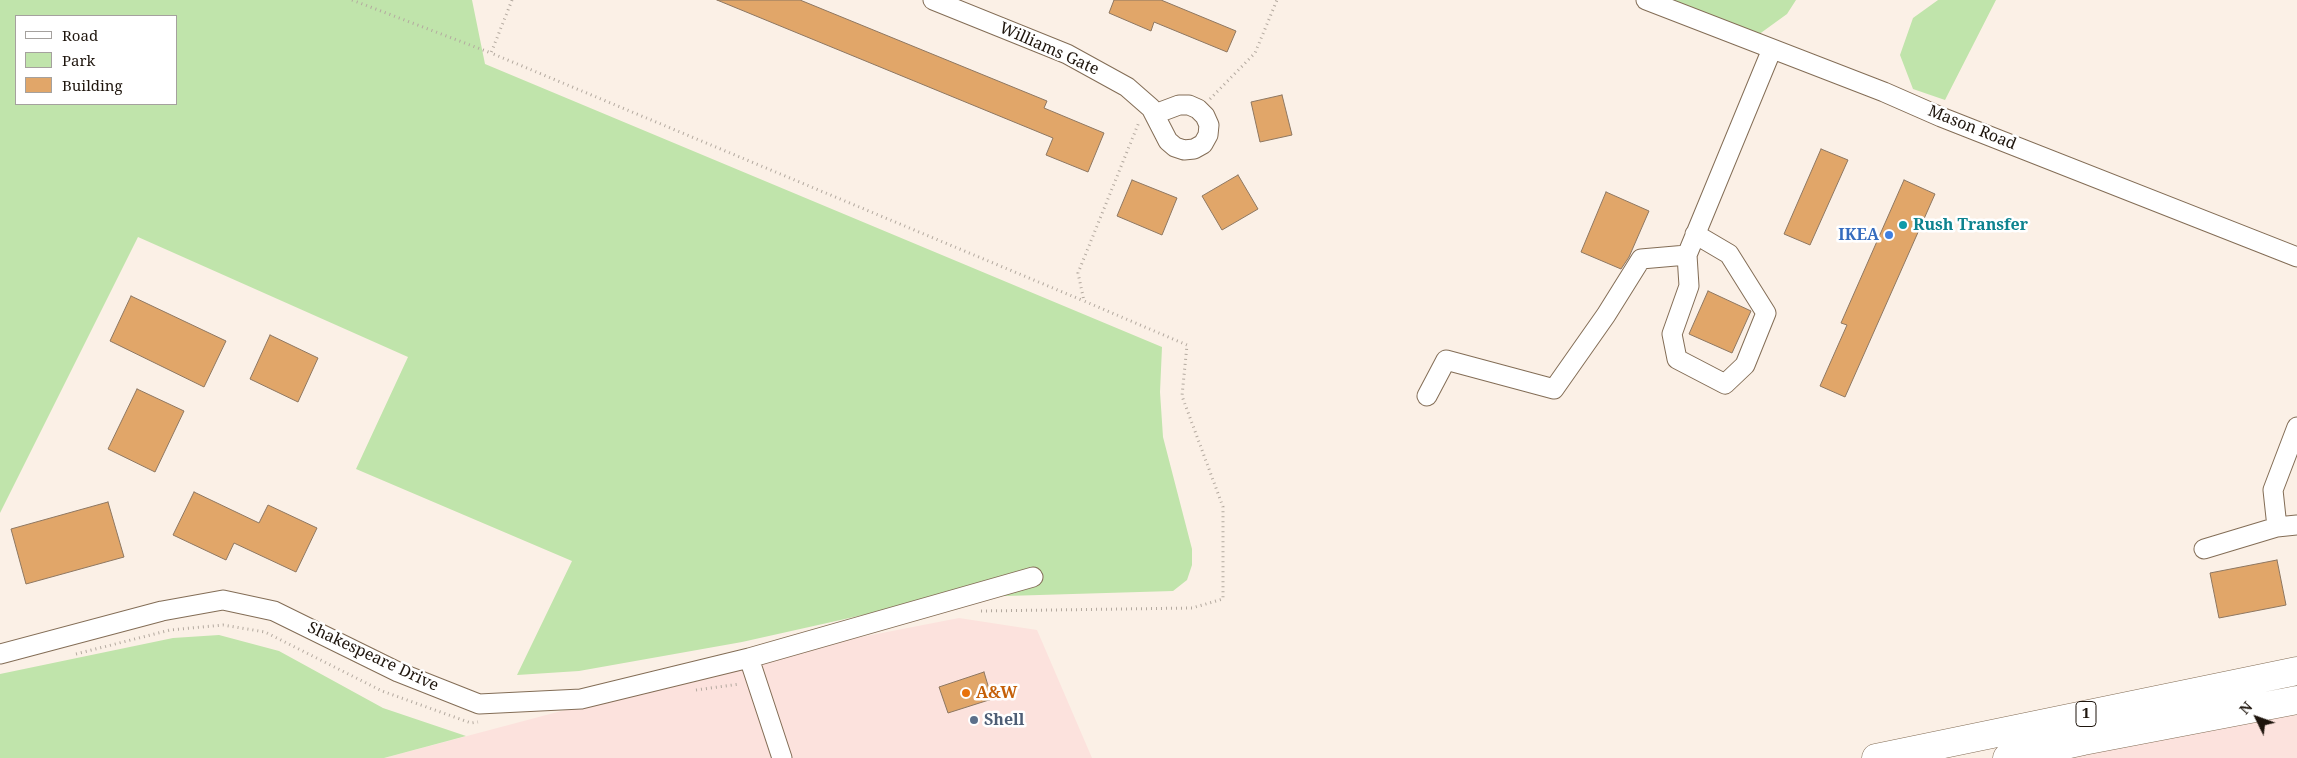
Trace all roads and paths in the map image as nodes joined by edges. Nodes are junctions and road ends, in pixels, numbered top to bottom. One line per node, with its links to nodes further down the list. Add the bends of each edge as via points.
1 (352, 0): 7 (path)
2 (512, 0): 7 (path)
3 (933, 0): 9 (street, Williams Gate, via 1089,65 1127,87)
4 (1277, 0): 8 (path, via 1255,53)
5 (1646, 0): 6 (street, Mason Road)
6 (1772, 49): 10 (street); 12 (street, Mason Road)
7 (490, 53): 13 (path)
8 (1198, 109): 9 (street, via 1179,105); 9 (street, Williams Gate, via 1209,125 1208,135 1194,149 1184,150 1168,141)
9 (1153, 111): 13 (path, via 1140,120 1078,273)
10 (1695, 234): 11 (street); 11 (street, via 1729,254 1766,313 1745,365 1724,384 1677,359 1672,334 1689,286)
11 (1687, 255): 14 (street, via 1641,259 1554,389 1446,360)
12 (2297, 256)
13 (1084, 302): 20 (path, via 1187,345 1182,396 1223,507 1223,599 1192,608)
14 (1428, 396)
15 (2297, 427): 17 (street, via 2273,490)
16 (2297, 525): 17 (street)
17 (2277, 527): 18 (street)
18 (2204, 549)
19 (1033, 577): 23 (street, Shakespeare Drive)
20 (975, 611)
21 (0, 654): 23 (street, Shakespeare Drive, via 162,611 224,600 274,611 398,672 478,704 581,699)
22 (66, 656): 28 (path, via 170,630 223,625 265,632 382,691 471,723)
23 (749, 658): 25 (street)
24 (2297, 671): 32 (highway, 1)
25 (757, 682): 26 (path); 31 (street)
26 (689, 692)
27 (2297, 700): 29 (highway, 1)
28 (481, 722)
29 (2078, 749): 30 (highway, 1)
30 (2024, 756)
31 (782, 758)
32 (1876, 758)

